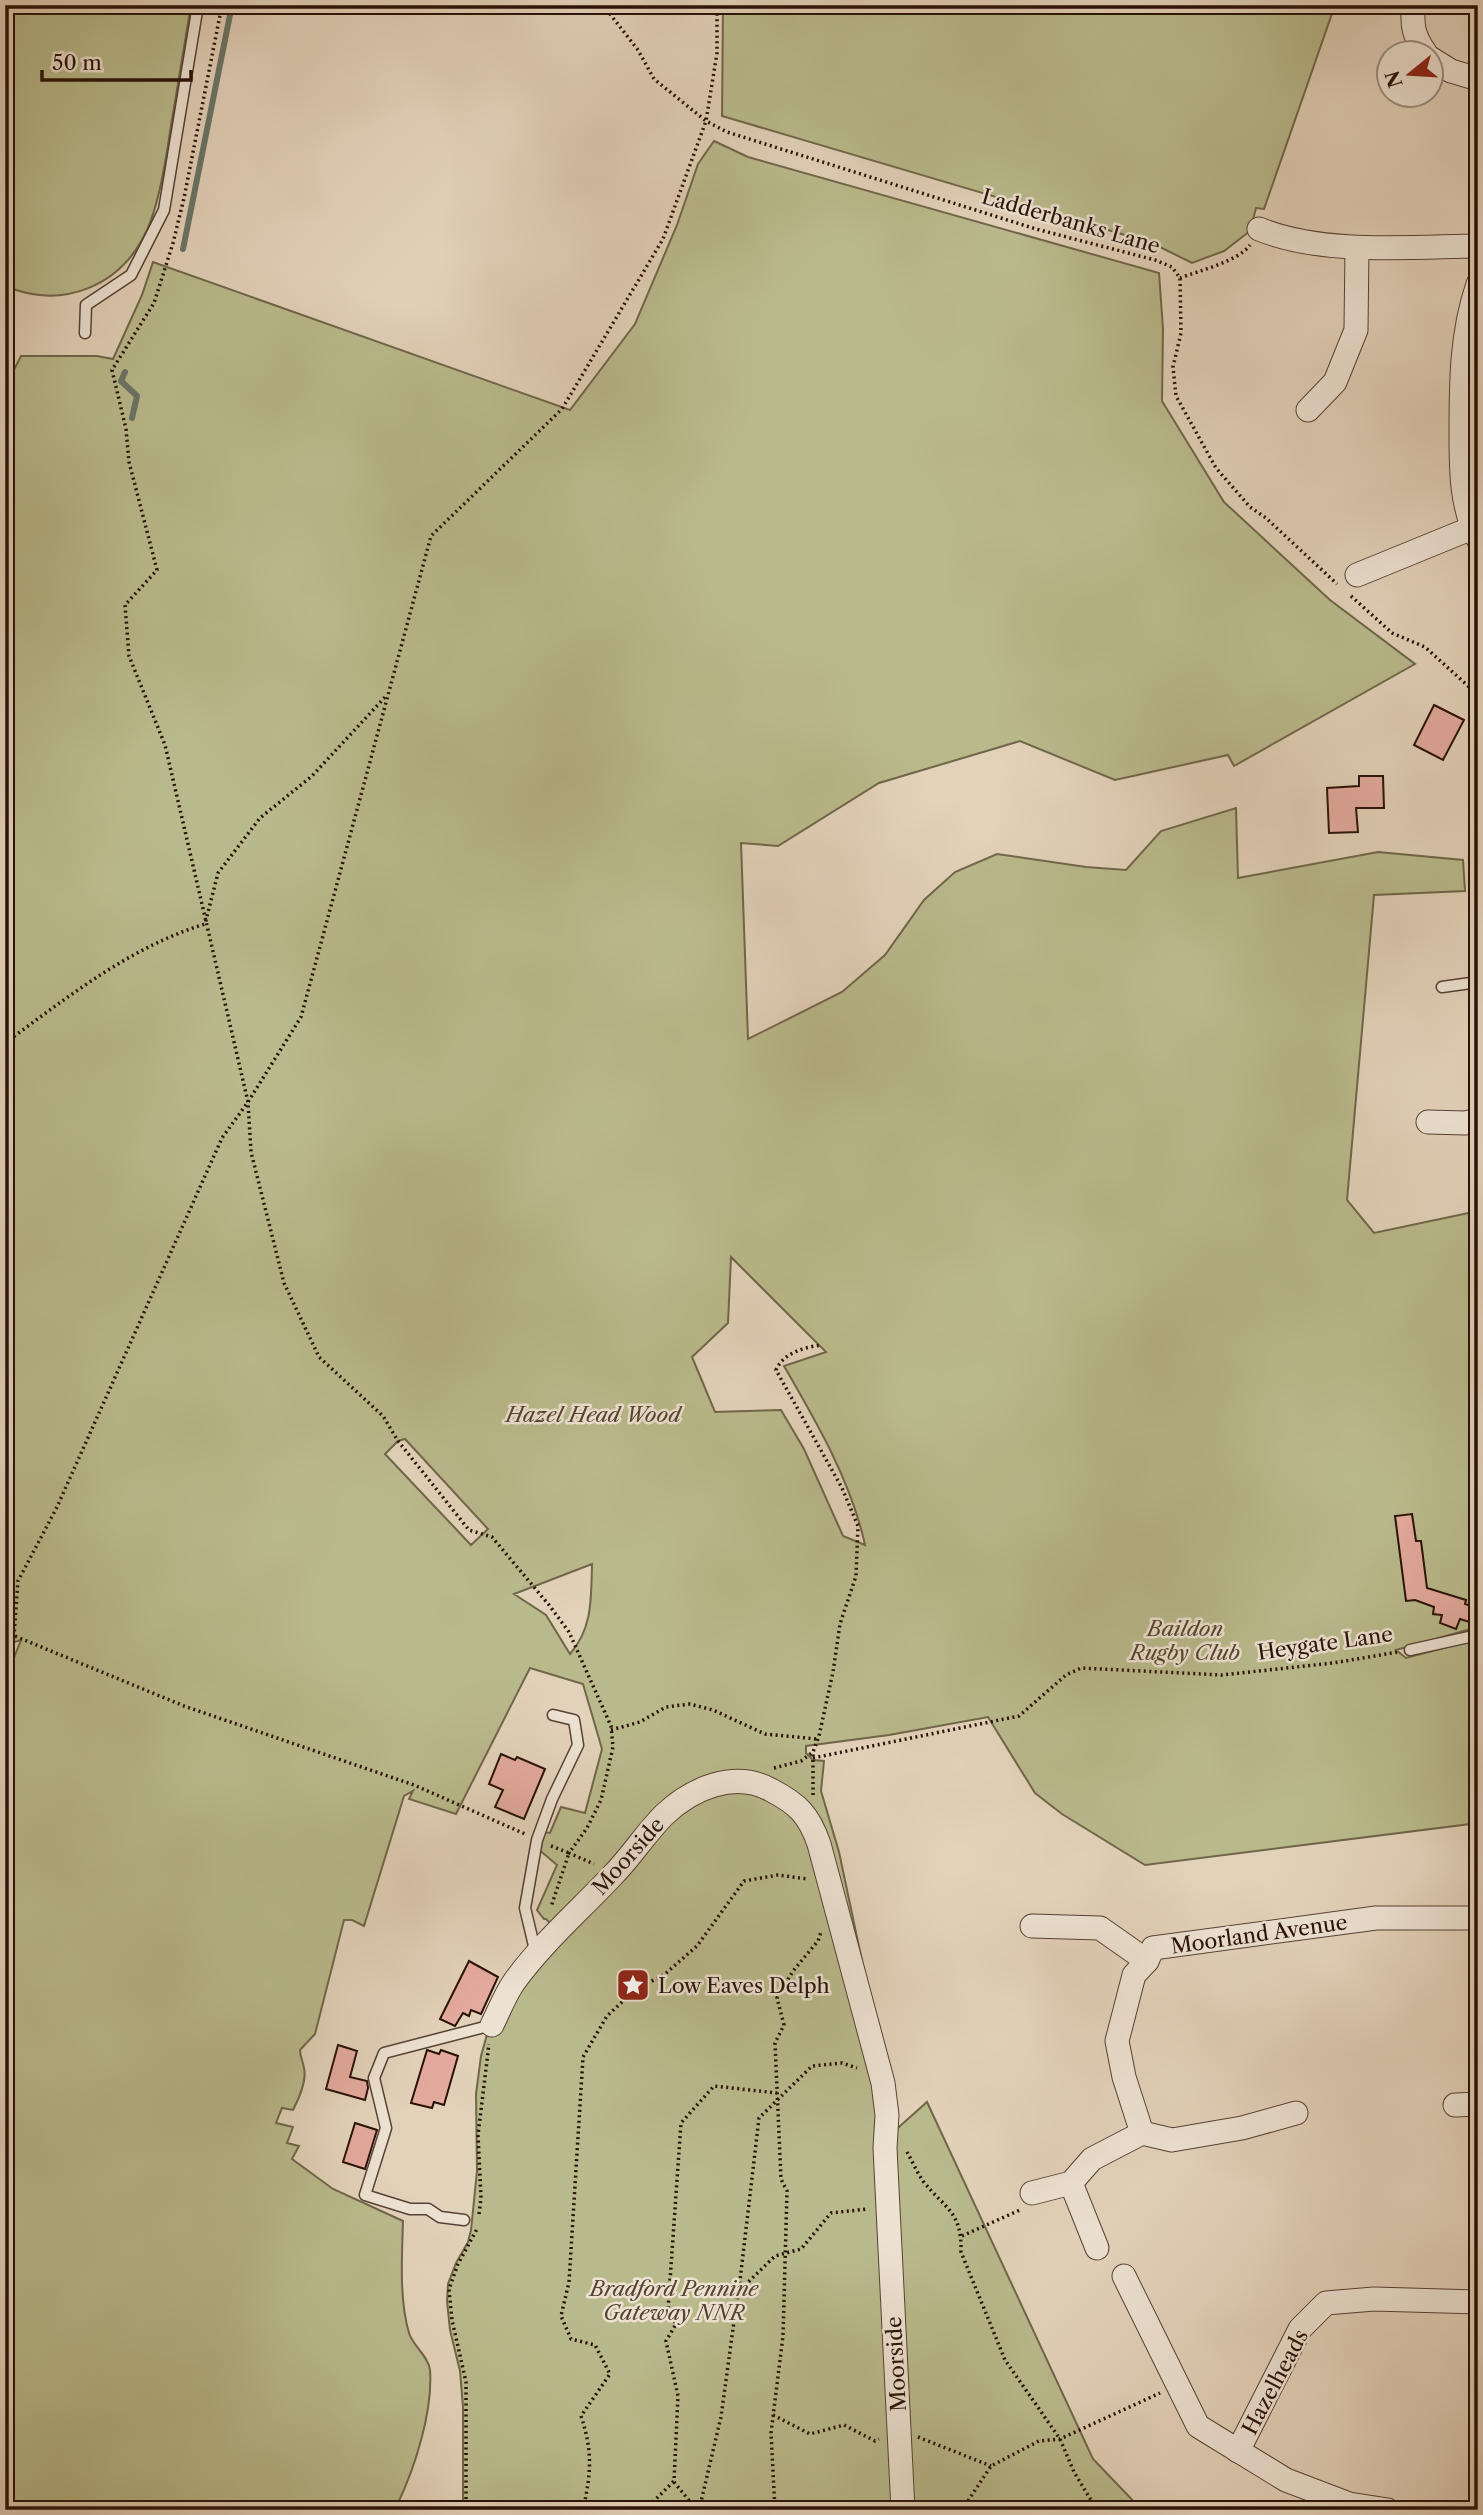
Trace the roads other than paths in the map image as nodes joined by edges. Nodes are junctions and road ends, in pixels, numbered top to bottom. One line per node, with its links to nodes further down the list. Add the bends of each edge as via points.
1 (198, 5): 10 (lane, via 164,210 131,275 86,305)
2 (1414, 5): 3 (street)
3 (1415, 38)
4 (1444, 67): 5 (street)
5 (1478, 79)
6 (1259, 229): 8 (street)
7 (1478, 246): 8 (street)
8 (1357, 248): 11 (street, via 1356,330 1335,382)
9 (1478, 284): 12 (street, via 1460,368)
10 (85, 334)
11 (1308, 410)
12 (1470, 473): 13 (street, via 1465,508)
13 (1475, 534): 14 (street)
14 (1357, 575)
15 (1478, 982): 16 (lane)
16 (1442, 987)
17 (1478, 1120): 18 (street)
18 (1428, 1122)
19 (1478, 1635): 20 (lane, Heygate Lane)
20 (1410, 1650)
21 (553, 1715): 24 (lane, via 574,1720 578,1745 537,1840 525,1908)
22 (1478, 1918): 25 (street, Moorland Avenue, via 1376,1918 1256,1933 1153,1948)
23 (1032, 1926): 25 (street, via 1100,1928)
24 (536, 1954): 26 (street, Moorside, via 512,1985); 36 (street, Moorside, via 666,1813 697,1792 728,1780 763,1785 802,1810 812,1825 883,2083)
25 (1147, 1961): 28 (street, Moorland Avenue, via 1134,1975 1117,2041)
26 (492, 2025): 31 (lane, via 384,2053 374,2078 386,2128 365,2195)
27 (1296, 2113): 28 (street, via 1172,2140)
28 (1142, 2133): 29 (street, via 1092,2159)
29 (1071, 2183): 30 (street); 32 (street)
30 (1032, 2193)
31 (464, 2220)
32 (1097, 2248)
33 (1124, 2276): 35 (street, via 1198,2426)
34 (1478, 2302): 35 (street, Hazelheads, via 1325,2303 1300,2329)
35 (1238, 2451): 37 (street, via 1286,2480 1349,2504)
36 (903, 2510)
37 (1388, 2510)

